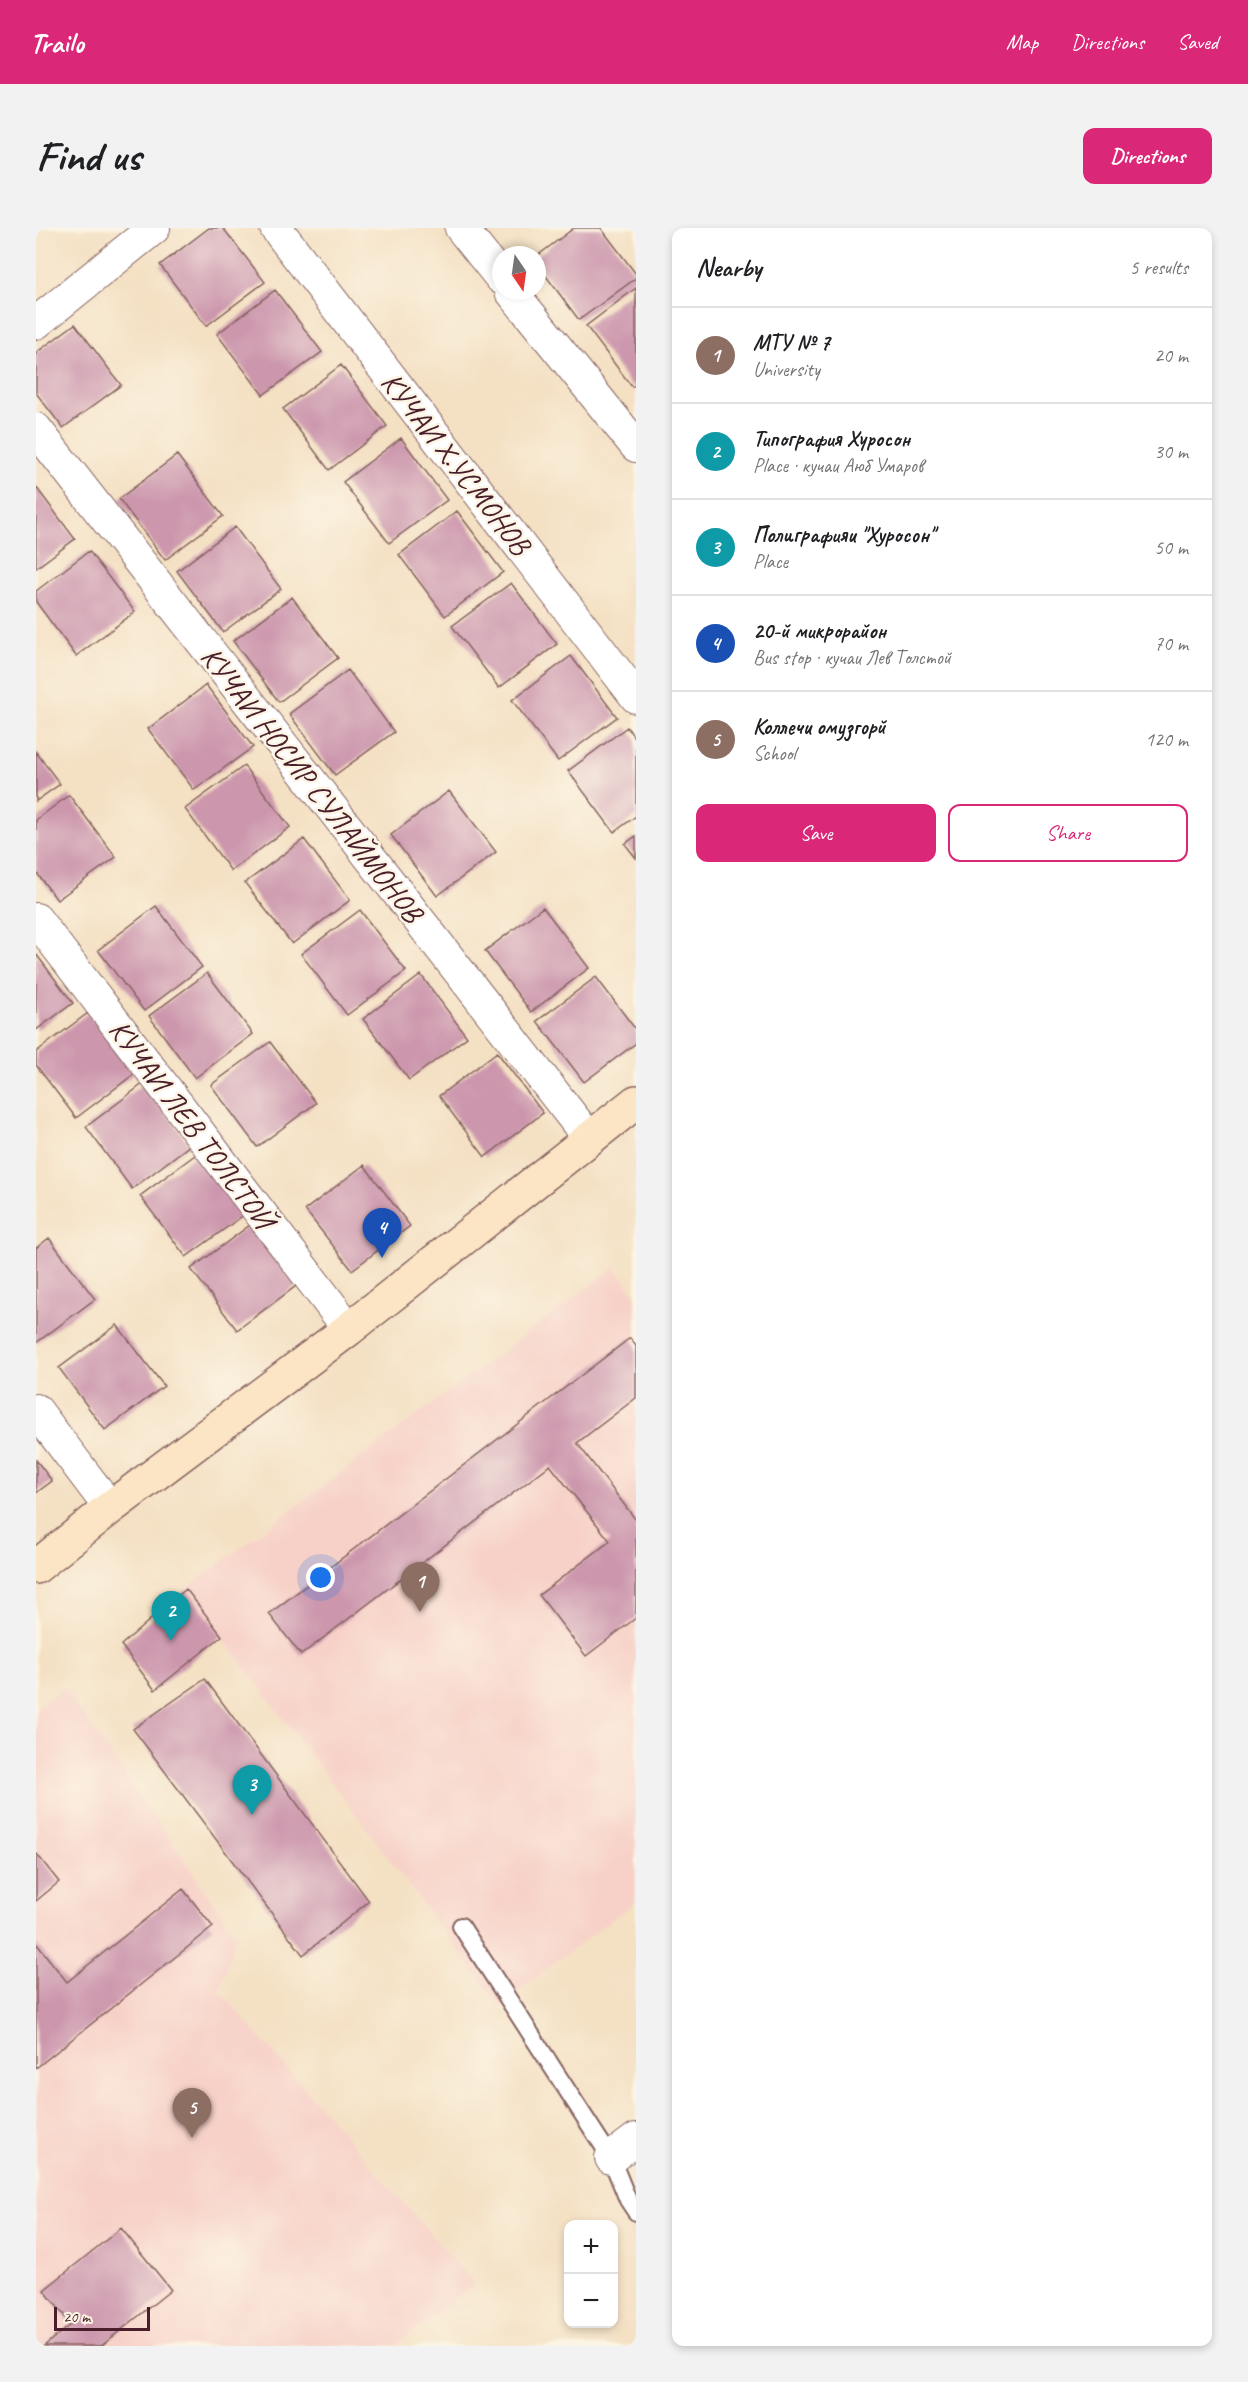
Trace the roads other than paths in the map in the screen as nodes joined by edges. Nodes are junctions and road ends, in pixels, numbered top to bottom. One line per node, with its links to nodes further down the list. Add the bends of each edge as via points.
1 (154, 228): 6 (street)
2 (276, 228): 9 (street, КУЧАИ Х.УСМОНОВ)
3 (461, 228): 4 (street)
4 (492, 267)
5 (519, 300): 8 (street)
6 (36, 323)
7 (36, 429): 12 (street, КУЧАИ НОСИР СУЛАЙМОНОВ)
8 (636, 446)
9 (636, 697)
10 (36, 919): 13 (street, КУЧАИ ЛЕВ ТОЛСТОЙ)
11 (636, 1102): 12 (main road)
12 (589, 1138): 13 (main road)
13 (349, 1329): 15 (main road)
14 (36, 1410): 15 (street)
15 (110, 1508): 16 (main road)
16 (36, 1567)
17 (461, 1926): 19 (lane)
18 (636, 2139): 19 (street)
19 (610, 2158): 20 (lane)
20 (636, 2212)

